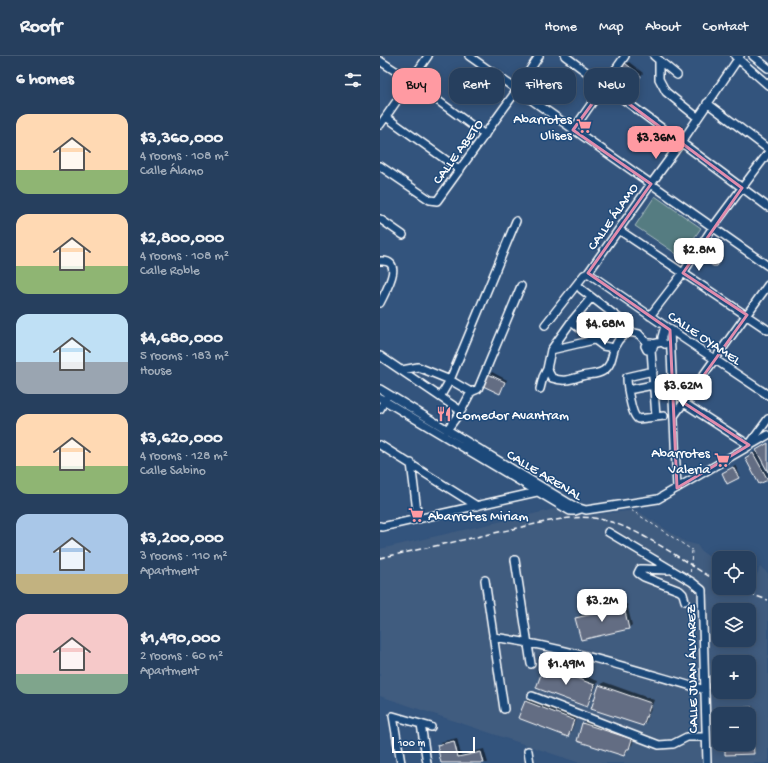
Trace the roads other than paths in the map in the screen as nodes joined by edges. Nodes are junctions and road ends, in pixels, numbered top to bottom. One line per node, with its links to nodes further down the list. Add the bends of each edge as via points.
1 (428, 56): 10 (street)
2 (469, 56): 18 (street)
3 (539, 56): 11 (street, CALLE ABETO)
4 (565, 56): 15 (street)
5 (625, 56): 12 (street)
6 (753, 56): 13 (street)
7 (738, 57): 17 (street); 21 (street, CALLE ÁLAMO)
8 (656, 58): 16 (street); 27 (street, via 659,79 666,92)
9 (380, 61): 14 (street)
10 (420, 68)
11 (531, 68)
12 (617, 68)
13 (768, 68)
14 (392, 69)
15 (584, 70)
16 (677, 74)
17 (768, 85)
18 (512, 86)
19 (512, 97): 30 (street, CALLE ABETO)
20 (441, 103): 30 (street)
21 (707, 103): 27 (street, CALLE ÁLAMO); 32 (street)
22 (395, 104): 26 (street)
23 (537, 104): 29 (street)
24 (592, 104): 29 (street)
25 (629, 104): 31 (street)
26 (386, 117): 28 (street); 35 (street)
27 (697, 117): 31 (street, CALLE ÁLAMO)
28 (380, 125)
29 (573, 130): 36 (street)
30 (485, 135): 35 (street, CALLE ABETO)
31 (681, 143): 36 (street, CALLE ÁLAMO); 37 (street)
32 (768, 149)
33 (768, 153): 37 (street)
34 (380, 166): 35 (street, CALLE ABETO, via 430,200 437,201)
35 (460, 170)
36 (651, 184): 41 (street); 42 (street, CALLE ÁLAMO)
37 (742, 188): 38 (street); 41 (street)
38 (768, 207)
39 (380, 219): 43 (street)
40 (516, 221): 71 (street)
41 (713, 227): 45 (street); 47 (street)
42 (619, 230): 46 (street, CALLE ÁLAMO); 47 (street)
43 (403, 235)
44 (380, 261): 52 (street, via 392,264 394,269)
45 (768, 266)
46 (588, 273): 54 (street, CALLE OYAMEL); 56 (street, CALLE ÁLAMO)
47 (683, 273): 53 (street); 54 (street)
48 (768, 285): 53 (street)
49 (521, 286): 76 (street, via 478,389)
50 (581, 289): 51 (street)
51 (591, 298): 55 (street); 59 (street, via 629,326)
52 (380, 303)
53 (747, 315): 58 (street); 67 (street)
54 (650, 316): 57 (street, CALLE OYAMEL)
55 (570, 322): 60 (street); 65 (street)
56 (545, 325)
57 (668, 328): 61 (street); 63 (street); 67 (street, CALLE OYAMEL)
58 (768, 330)
59 (630, 332): 62 (street, via 639,334); 64 (street, via 618,340)
60 (594, 340): 64 (street, via 603,346); 65 (street)
61 (662, 342): 62 (street); 63 (street)
62 (650, 346): 70 (street)
63 (671, 347): 85 (street)
64 (614, 348): 68 (street, via 613,357 605,371 597,374 562,382 552,378)
65 (551, 350): 68 (street)
66 (380, 356): 69 (street)
67 (715, 360): 78 (street, CALLE OYAMEL); 81 (street)
68 (547, 369): 74 (street)
69 (402, 370): 71 (street, via 418,367); 79 (street)
70 (652, 371): 72 (street); 75 (street, via 627,377)
71 (450, 380): 76 (street); 79 (street)
72 (653, 386): 75 (street); 86 (street)
73 (380, 389): 77 (street, CALLE ARENAL)
74 (540, 389)
75 (628, 390): 86 (street, via 635,418)
76 (471, 392): 83 (street)
77 (388, 394): 80 (street); 88 (street, CALLE ARENAL)
78 (768, 394)
79 (440, 397): 83 (street)
80 (382, 400): 82 (street); 94 (street, CALLE ARENAL)
81 (684, 403): 85 (street); 91 (street)
82 (380, 409)
83 (460, 411): 88 (street)
84 (664, 416): 86 (street)
85 (674, 416): 93 (street)
86 (656, 417)
87 (768, 419): 91 (street)
88 (447, 430): 96 (street, CALLE ARENAL)
89 (768, 435): 91 (street)
90 (380, 444): 92 (street)
91 (749, 445): 93 (street)
92 (410, 463): 95 (street); 97 (street)
93 (677, 488): 96 (street, via 658,499)
94 (537, 492): 95 (street); 96 (street, CALLE ARENAL, via 570,510)
95 (477, 506): 97 (street)
96 (581, 509)
97 (418, 519): 98 (street)
98 (380, 526)
99 (608, 532): 101 (street, CALLE JUAN ÁLVAREZ)
100 (515, 560): 105 (street)
101 (671, 571): 103 (street, via 643,569 638,570 638,573 680,591); 107 (street, CALLE JUAN ÁLVAREZ, via 702,590)
102 (485, 580): 104 (street)
103 (685, 601)
104 (493, 637): 105 (street); 109 (street)
105 (527, 642): 106 (street); 107 (street, via 581,654)
106 (531, 664)
107 (705, 690): 112 (street, CALLE JUAN ÁLVAREZ)
108 (532, 696): 112 (street, via 659,745 673,744 687,737)
109 (504, 709)
110 (421, 724): 111 (street); 114 (street, via 393,716); 115 (street)
111 (430, 727)
112 (706, 737): 117 (street, CALLE JUAN ÁLVAREZ)
113 (528, 751): 116 (street)
114 (401, 763)
115 (427, 763)
116 (530, 763)
117 (707, 763)

